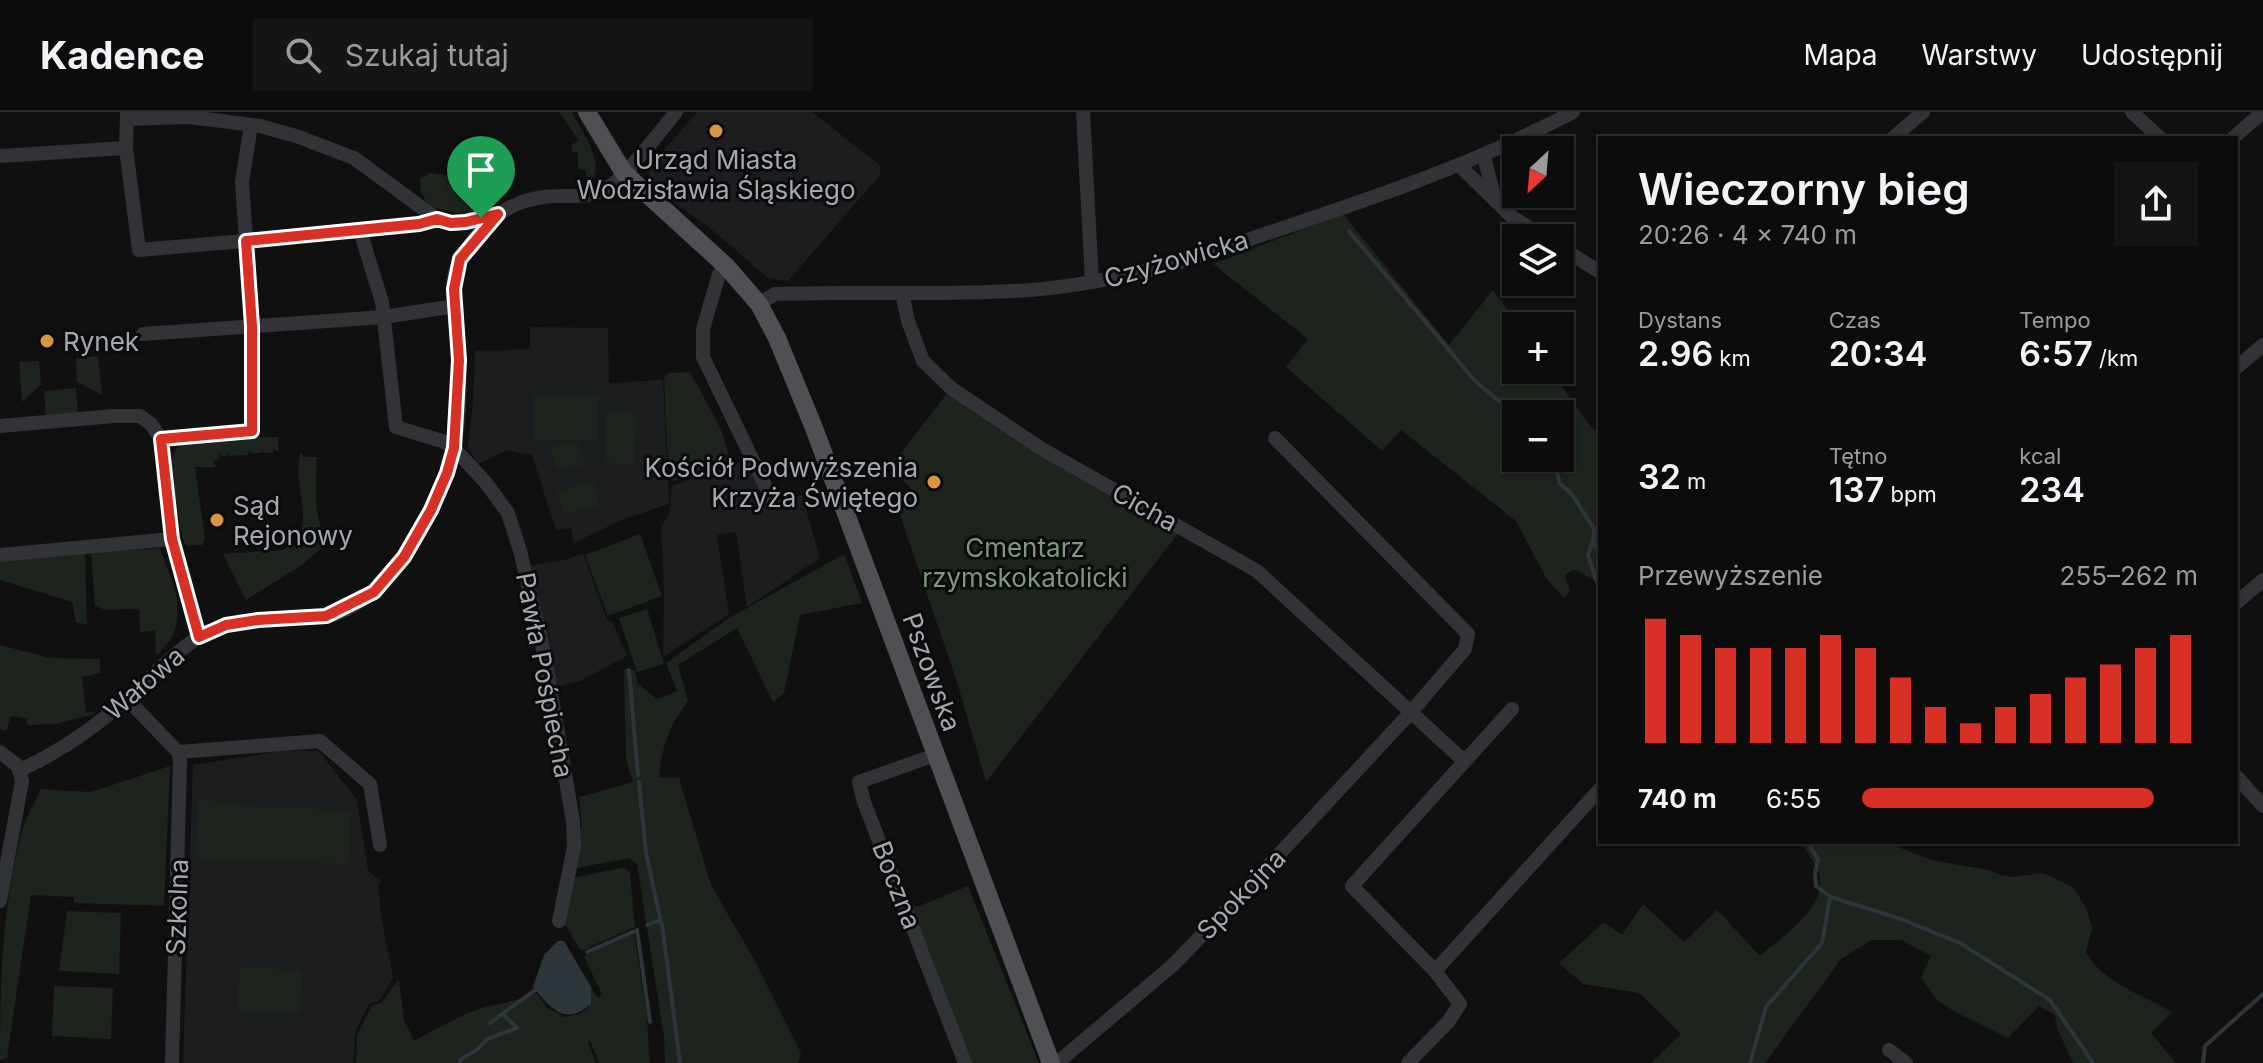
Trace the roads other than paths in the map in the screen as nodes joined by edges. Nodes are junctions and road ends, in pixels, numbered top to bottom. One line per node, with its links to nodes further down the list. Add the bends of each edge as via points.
1 (587, 112): 17 (main road, Pszowska)
2 (676, 112): 17 (street)
3 (1083, 112): 28 (street)
4 (1573, 112): 15 (street, Czyżowicka)
5 (1923, 112): 10 (street)
6 (2132, 112): 11 (street)
7 (2263, 112): 12 (street)
8 (127, 116): 9 (street); 13 (street)
9 (257, 121): 20 (street, via 354,158); 23 (street, via 242,182)
10 (1895, 136)
11 (2158, 136)
12 (2235, 136)
13 (126, 148): 14 (street); 23 (street, via 139,250)
14 (0, 156)
15 (1484, 157): 16 (street, Czyżowicka); 18 (street)
16 (1460, 166): 18 (street); 28 (street, Czyżowicka, via 1181,262)
17 (624, 173): 19 (street, via 590,195 529,198); 26 (main road, Pszowska)
18 (1496, 200): 21 (street)
19 (498, 214): 20 (street); 25 (street)
20 (444, 221): 22 (street); 25 (street, via 464,237)
21 (1523, 224)
22 (360, 231): 23 (street); 32 (street)
23 (246, 241): 33 (street)
24 (1574, 256): 27 (street)
25 (460, 259): 31 (street, Wałowa)
26 (726, 266): 30 (main road, Pszowska); 41 (street, via 703,329 703,357)
27 (1598, 271)
28 (1092, 282): 29 (street, Czyżowicka, via 1031,290)
29 (902, 293): 30 (street, Czyżowicka, via 775,294); 49 (street, Cicha, via 923,361 951,388 1042,449 1257,571)
30 (759, 304): 52 (main road, Pszowska, via 814,428)
31 (455, 306): 32 (street); 40 (street, Wałowa, via 459,360)
32 (384, 317): 33 (street); 40 (street, via 396,427)
33 (252, 326): 34 (street); 39 (street, via 252,431)
34 (143, 334)
35 (2263, 345): 36 (street)
36 (2238, 366)
37 (0, 426): 39 (street, via 140,416)
38 (1275, 438): 49 (street, via 1468,634 1465,649)
39 (161, 439): 42 (street)
40 (454, 448): 46 (street, Wałowa, via 423,524 374,592 326,616 226,625); 60 (street, Pawła Pośpiecha, via 508,513 542,645 575,839)
41 (773, 502)
42 (172, 539): 43 (street); 46 (street)
43 (0, 555)
44 (2263, 580): 45 (street)
45 (2238, 601)
46 (199, 637): 47 (street, Wałowa)
47 (127, 699): 51 (street); 54 (street, Wałowa, via 78,740)
48 (1512, 709): 53 (street)
49 (1412, 711): 53 (street, Cicha); 66 (street, Spokojna, via 1173,965)
50 (0, 752): 54 (street)
51 (178, 752): 58 (street, via 320,741 370,784); 63 (street, Szkolna)
52 (935, 755): 64 (street, Boczna, via 859,782); 65 (main road, Pszowska)
53 (1464, 761): 61 (street, via 1352,886)
54 (20, 770): 59 (street)
55 (2238, 778): 57 (street)
56 (1598, 791): 61 (street)
57 (2263, 806)
58 (380, 845)
59 (0, 901)
60 (559, 921)
61 (1435, 971): 67 (street, via 1460,1004)
62 (1889, 1050): 68 (street)
63 (172, 1063)
64 (965, 1063)
65 (1051, 1063)
66 (1057, 1063)
67 (1408, 1063)
68 (1906, 1063)

